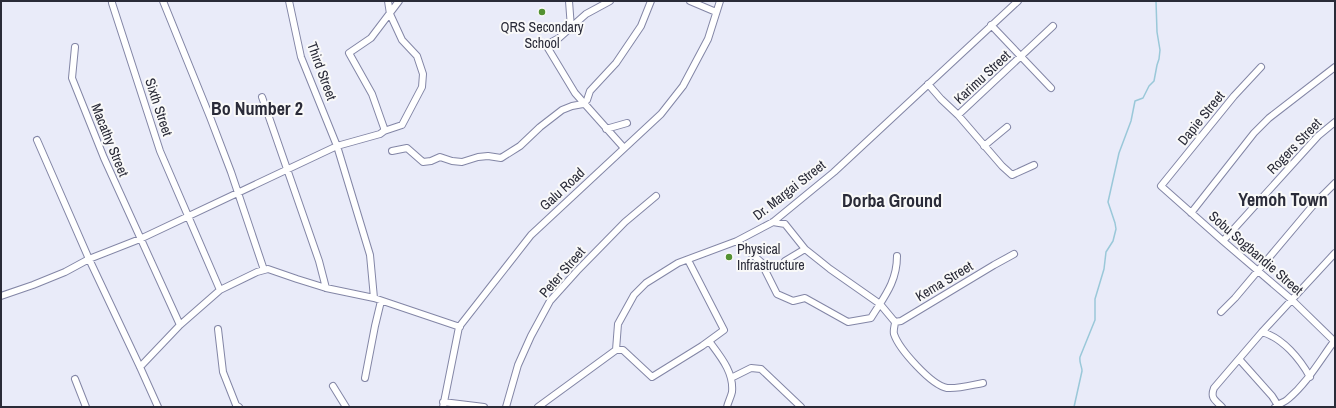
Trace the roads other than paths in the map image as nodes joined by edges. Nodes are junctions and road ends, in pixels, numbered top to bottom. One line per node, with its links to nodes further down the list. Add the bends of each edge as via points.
1 (163, 1): 40 (street)
2 (289, 1): 32 (street, Third Street, via 301,57)
3 (388, 1): 13 (street)
4 (399, 1): 13 (street)
5 (569, 1): 16 (street)
6 (610, 1): 16 (street, via 586,14)
7 (651, 1): 24 (street, via 642,26 616,62 590,91)
8 (690, 1): 12 (street)
9 (720, 1): 12 (street, Galu Road)
10 (1018, 1): 14 (street, Dr. Margai Street)
11 (112, 3): 43 (street, Sixth Street, via 160,151)
12 (716, 12): 34 (street, Galu Road, via 708,39 683,86 661,114)
13 (390, 14): 30 (street, via 371,38 349,53 372,94); 30 (street, via 402,40 416,56 423,74 422,87 402,125)
14 (991, 25): 18 (street); 21 (street, Dr. Margai Street)
15 (1053, 26): 18 (street, Karimu Street)
16 (571, 28): 24 (street, via 546,45)
17 (75, 47): 45 (street, Macathy Street, via 72,78)
18 (1021, 56): 22 (street); 25 (street, Karimu Street)
19 (1261, 67): 39 (street, Dapie Street, via 1234,96)
20 (1335, 67): 42 (street, via 1269,118 1254,133)
21 (928, 84): 25 (street, Karimu Street); 44 (street, Dr. Margai Street, via 834,172)
22 (1051, 88)
23 (262, 97): 37 (street)
24 (583, 104): 29 (street); 35 (street, via 562,110 520,146 501,158 478,157 462,162 440,157 422,162 407,148)
25 (958, 115): 33 (street)
26 (1335, 122): 47 (street, Rogers Street, via 1318,136)
27 (627, 123): 29 (street)
28 (1007, 127): 33 (street)
29 (606, 129): 34 (street)
30 (384, 131): 32 (street)
31 (36, 140): 52 (street)
32 (338, 146): 37 (street); 60 (street, Third Street, via 370,255)
33 (984, 146): 36 (street, via 1012,175)
34 (624, 148): 67 (street, Galu Road, via 531,235)
35 (392, 151)
36 (1034, 165)
37 (287, 171): 40 (street); 57 (street)
38 (1334, 184): 56 (street)
39 (1161, 186): 42 (street, Sobu Sogbandie Street)
40 (238, 193): 43 (street); 55 (street)
41 (656, 196): 88 (street, Peter Street, via 625,222 550,302 518,365)
42 (1191, 213): 47 (street, Sobu Sogbandie Street)
43 (188, 216): 45 (street); 58 (street, Sixth Street)
44 (773, 222): 46 (street, Dr. Margai Street); 48 (street, via 785,224)
45 (140, 239): 52 (street); 66 (street, Macathy Street)
46 (737, 241): 53 (street, Dr. Margai Street); 63 (street, via 761,262 777,294 793,301 805,298 848,322 871,318)
47 (1223, 241): 56 (street, Sobu Sogbandie Street)
48 (805, 249): 54 (street); 63 (street, via 830,270)
49 (1335, 253): 61 (street)
50 (1014, 254): 65 (street, Kema Street, via 901,322)
51 (897, 256): 63 (street, via 897,268 892,284)
52 (89, 259): 59 (street, via 52,277); 74 (street)
53 (688, 260): 70 (street, via 724,330); 72 (street, Dr. Margai Street, via 678,263 646,283 634,295 618,324)
54 (785, 261)
55 (264, 270): 57 (street, via 268,269); 58 (street)
56 (1258, 270): 61 (street, Sobu Sogbandie Street); 64 (street)
57 (326, 288): 60 (street)
58 (220, 290): 66 (street)
59 (1, 296)
60 (374, 298): 62 (street)
61 (1292, 300): 69 (street); 71 (street, Sobu Sogbandie Street)
62 (381, 301): 67 (street); 76 (street)
63 (880, 304): 65 (street)
64 (1221, 312)
65 (895, 322): 79 (street, via 894,333 902,347 926,375 938,384 947,388)
66 (180, 325): 74 (street)
67 (460, 327): 81 (street, Galu Road)
68 (218, 329): 85 (street, via 223,372)
69 (1262, 332): 73 (street); 75 (street, via 1271,334 1287,347)
70 (709, 341): 72 (street, via 652,377 623,350); 77 (street, via 728,368)
71 (1335, 341): 75 (street)
72 (616, 350): 89 (street)
73 (1239, 359): 82 (street, via 1272,396); 92 (street, via 1212,393 1212,397)
74 (140, 367): 84 (street)
75 (1310, 377): 82 (street, via 1288,400)
76 (365, 378)
77 (731, 378): 90 (street, via 732,392); 91 (street, via 751,368 761,369)
78 (75, 379): 83 (street)
79 (983, 383)
80 (333, 386): 86 (street)
81 (443, 405): 87 (street)
82 (1277, 406)
83 (86, 407)
84 (157, 407)
85 (239, 407)
86 (346, 407)
87 (484, 407)
88 (506, 407)
89 (538, 407)
90 (726, 407)
91 (801, 407)
92 (1222, 407)

